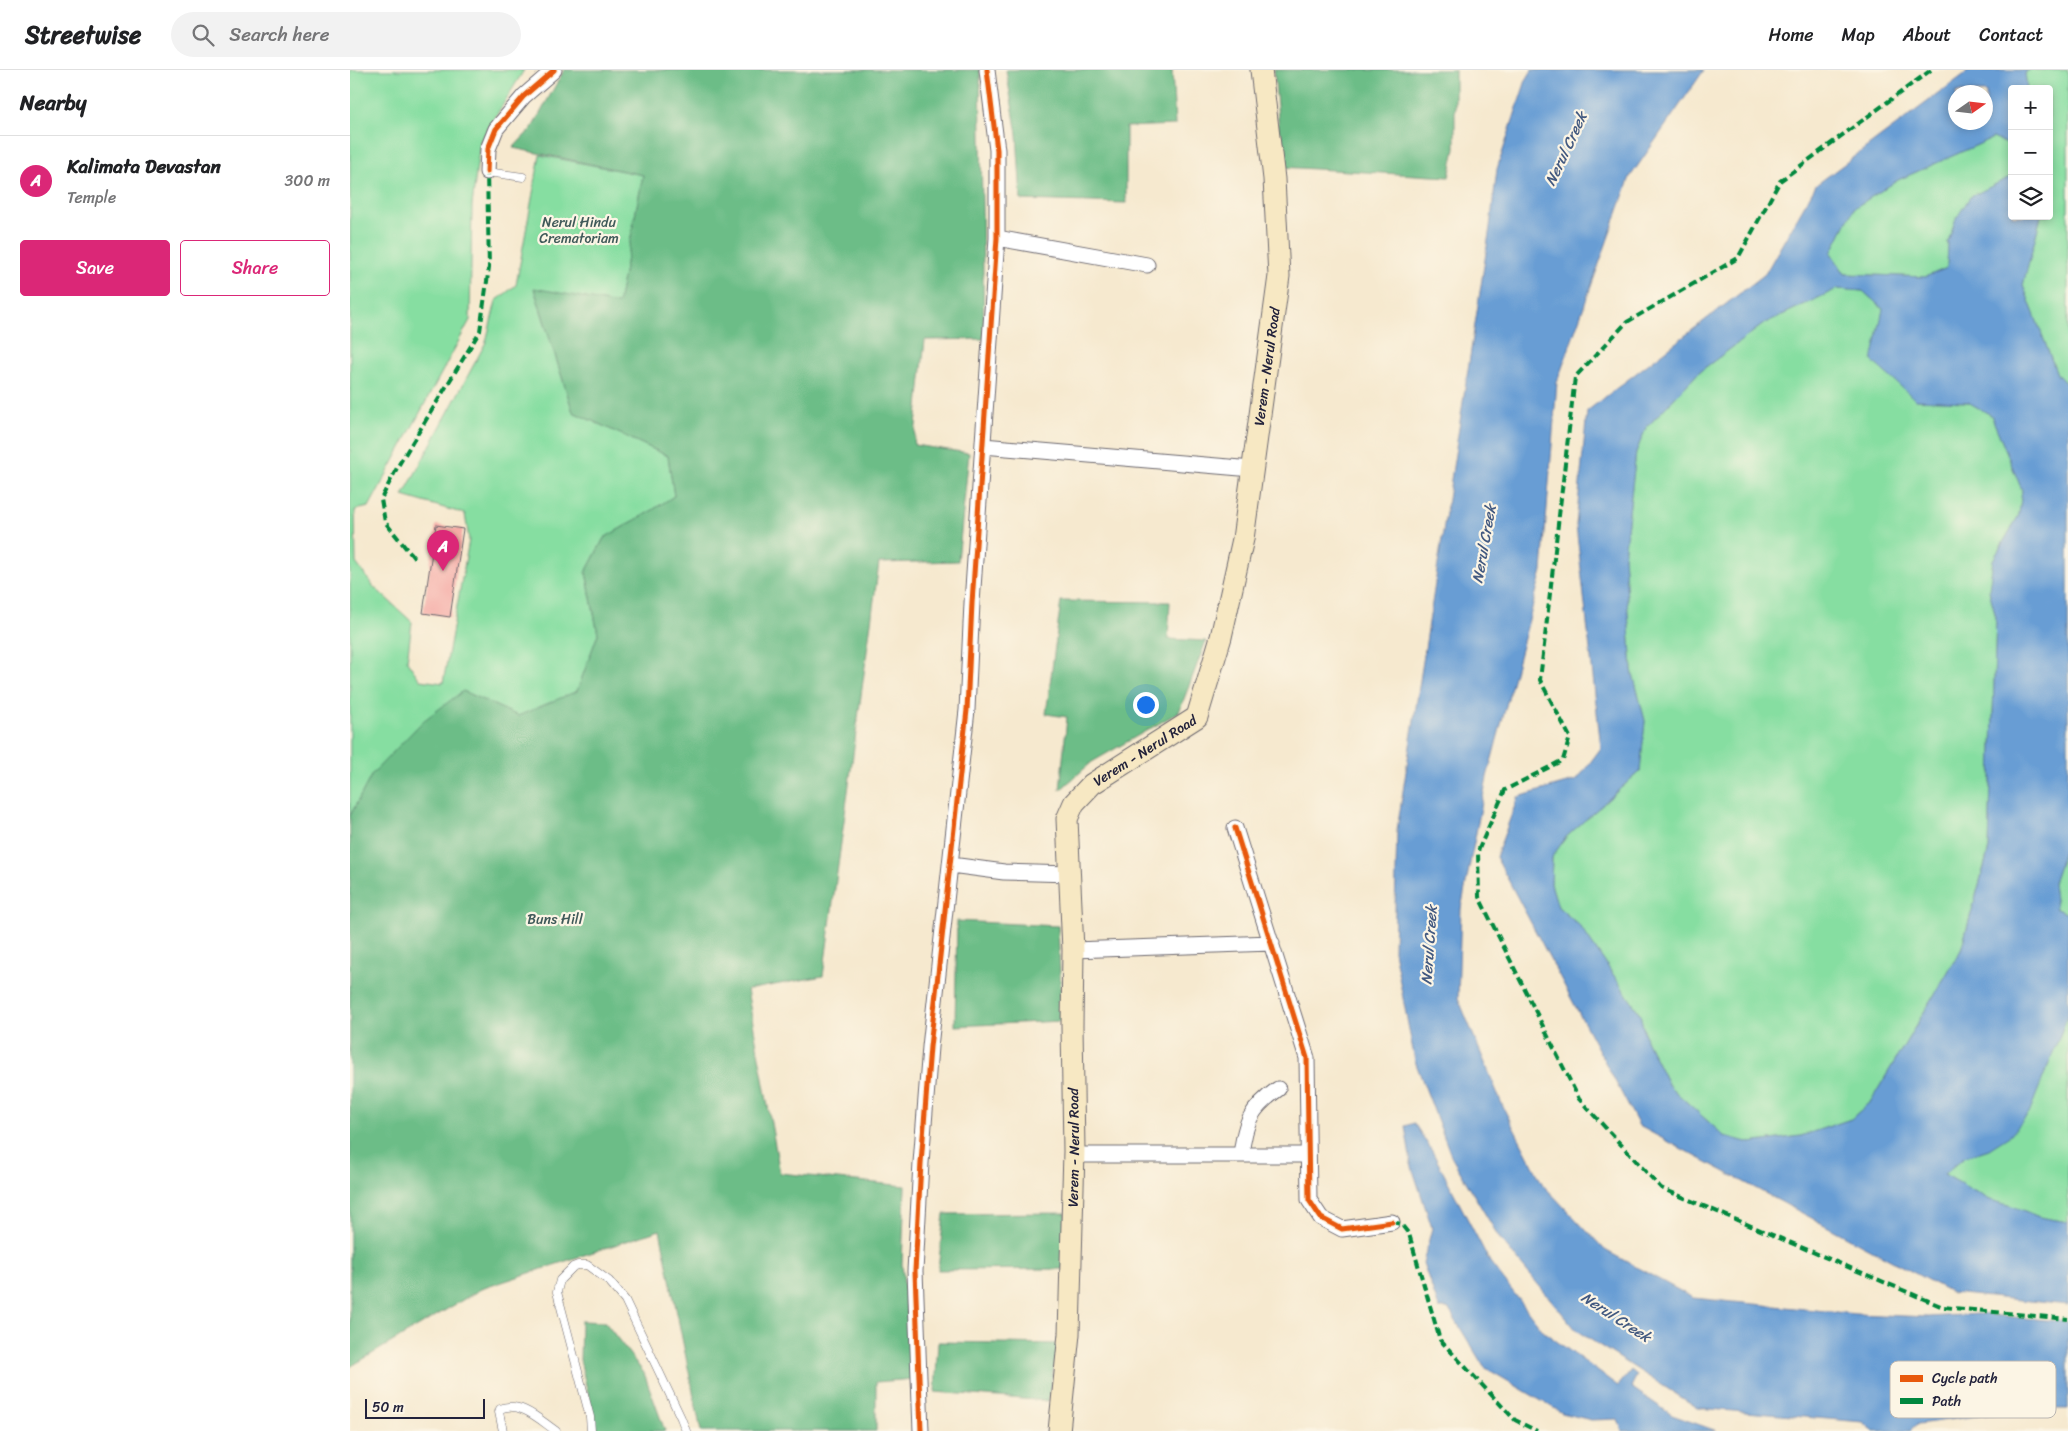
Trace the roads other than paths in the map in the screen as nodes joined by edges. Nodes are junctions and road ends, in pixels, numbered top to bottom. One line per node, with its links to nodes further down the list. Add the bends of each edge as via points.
1 (554, 70): 4 (street, via 524,96 496,129 488,149)
2 (987, 70): 6 (street, via 997,150)
3 (1262, 70): 9 (main road, Verem - Nerul Road, via 1274,179 1279,276)
4 (487, 172): 5 (lane)
5 (523, 177)
6 (997, 238): 7 (street); 8 (street)
7 (1147, 265)
8 (983, 446): 9 (street); 11 (street, via 967,710)
9 (1252, 469): 12 (main road, Verem - Nerul Road, via 1243,539 1221,637 1197,717 1102,777 1077,798 1067,820)
10 (1235, 828): 13 (street)
11 (951, 865): 12 (street, via 1004,872); 24 (street, via 930,1047 915,1261)
12 (1070, 874): 14 (main road, Verem - Nerul Road)
13 (1272, 943): 14 (street); 18 (street, via 1307,1058)
14 (1073, 950): 16 (main road, Verem - Nerul Road)
15 (1278, 1090): 17 (street, via 1263,1100 1250,1117)
16 (1074, 1155): 17 (street); 25 (main road, Verem - Nerul Road, via 1069,1334)
17 (1241, 1155): 18 (street)
18 (1308, 1155): 19 (street, via 1309,1200 1321,1218 1342,1229)
19 (1392, 1222)
20 (503, 1431): 21 (lane, via 499,1412 505,1407 519,1408)
21 (556, 1431)
22 (591, 1431): 23 (lane, via 557,1292 560,1280 578,1265 587,1265 609,1281 624,1300)
23 (686, 1431)
24 (921, 1431)
25 (1059, 1431)

